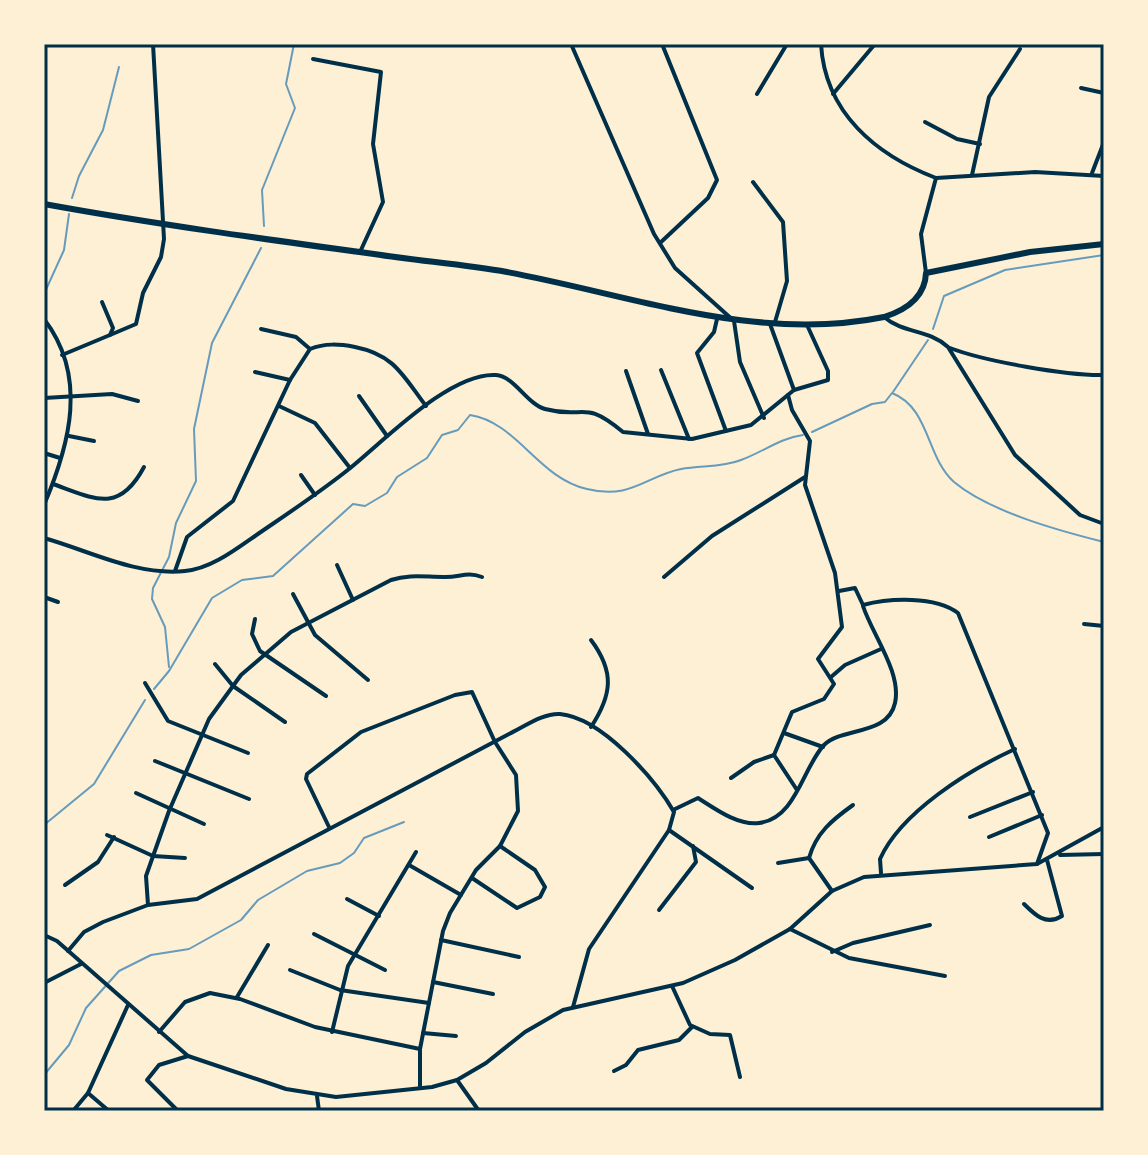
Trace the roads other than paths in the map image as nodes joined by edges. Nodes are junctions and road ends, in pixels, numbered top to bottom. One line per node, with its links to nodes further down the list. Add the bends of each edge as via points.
1 (153, 44): 22 (street)
2 (571, 44): 23 (street)
3 (662, 44): 23 (street, via 717,180 708,198)
4 (787, 44): 11 (street)
5 (821, 44): 12 (street)
6 (875, 44): 12 (street)
7 (1020, 49): 15 (street, via 989,97)
8 (313, 59): 25 (street, via 381,72 373,144 383,202)
9 (1081, 88): 10 (street)
10 (1104, 93)
11 (757, 94)
12 (833, 94): 19 (street, via 868,141)
13 (925, 122): 15 (street)
14 (1104, 142): 16 (street)
15 (980, 144): 17 (street)
16 (1091, 174): 17 (street); 18 (street)
17 (972, 175): 19 (street)
18 (1104, 176)
19 (936, 178): 26 (street, via 921,234)
20 (753, 182): 32 (street, via 783,222 787,281)
21 (44, 204): 22 (main road)
22 (166, 225): 25 (main road); 35 (street, via 161,257 143,293 136,324)
23 (660, 243): 31 (street, via 682,276)
24 (1104, 244): 26 (main road, via 1030,252)
25 (360, 252): 30 (main road, via 506,272)
26 (926, 273): 28 (main road, via 917,298)
27 (102, 302): 35 (street, via 113,328)
28 (884, 317): 33 (main road); 36 (street, via 897,328 933,335)
29 (44, 319): 38 (street, via 61,342)
30 (717, 319): 31 (main road); 53 (street, via 714,332 697,353)
31 (734, 321): 32 (main road); 52 (street, via 740,362)
32 (772, 322): 33 (main road); 44 (street)
33 (806, 322): 44 (street, via 828,376 826,382)
34 (261, 329): 37 (street, via 296,337)
35 (110, 335): 38 (street)
36 (948, 347): 42 (street, via 979,357); 68 (street, via 1015,455 1080,515)
37 (310, 349): 43 (street); 51 (street, via 343,345 381,354)
38 (62, 355): 46 (street)
39 (661, 370): 57 (street)
40 (626, 371): 54 (street)
41 (255, 372): 43 (street)
42 (1104, 375)
43 (290, 380): 50 (street)
44 (794, 390): 45 (street)
45 (788, 395): 52 (street); 64 (street, via 810,441)
46 (73, 396): 48 (street); 49 (street, via 112,394); 55 (street)
47 (359, 396): 56 (street)
48 (44, 398)
49 (138, 401)
50 (279, 406): 62 (street, via 315,423); 71 (street, via 233,501 187,537)
51 (426, 406): 54 (street, via 460,384 496,375 546,410 593,411 623,432); 56 (street)
52 (764, 418): 53 (street)
53 (726, 431): 57 (street)
54 (648, 434): 57 (street)
55 (69, 436): 58 (street); 60 (street)
56 (387, 436): 62 (street)
57 (689, 439)
58 (94, 441)
59 (44, 453): 60 (street)
60 (60, 458): 65 (street)
61 (144, 467): 65 (street, via 131,490 116,498 101,499)
62 (350, 468): 66 (street)
63 (301, 475): 66 (street)
64 (805, 477): 73 (street, via 712,536); 74 (street)
65 (53, 484): 67 (street)
66 (315, 495): 71 (street, via 218,560)
67 (44, 505)
68 (1104, 524)
69 (44, 538): 71 (street, via 136,569)
70 (337, 565): 77 (street)
71 (175, 571)
72 (482, 577): 77 (street, via 467,572 445,578 400,577)
73 (664, 577)
74 (839, 591): 79 (street, via 855,588); 88 (street, via 842,627 818,659)
75 (293, 594): 81 (street)
76 (44, 597): 78 (street)
77 (353, 600): 81 (street)
78 (58, 602)
79 (863, 605): 85 (street); 99 (street, via 889,600 939,604 958,613)
80 (255, 619): 86 (street, via 252,634)
81 (307, 623): 86 (street); 89 (street)
82 (1084, 624): 83 (street)
83 (1104, 626)
84 (591, 640): 94 (street, via 608,669 610,687)
85 (881, 649): 88 (street); 98 (street, via 894,678 893,709 882,721)
86 (266, 653): 91 (street); 92 (street)
87 (215, 664): 91 (street)
88 (831, 677): 95 (street, via 831,693 792,712)
89 (368, 680)
90 (145, 683): 96 (street, via 164,718)
91 (233, 686): 93 (street); 96 (street)
92 (326, 696)
93 (285, 722)
94 (591, 728): 97 (street, via 571,717 550,715); 110 (street, via 630,756)
95 (784, 733): 98 (street); 101 (street)
96 (202, 734): 100 (street); 103 (street)
97 (495, 742): 115 (street); 115 (street, via 472,692 361,732 307,774); 121 (street, via 516,775 519,795 518,811)
98 (823, 747): 105 (street)
99 (1015, 749): 106 (street); 133 (street, via 982,764 900,825 880,859)
100 (248, 753)
101 (774, 755): 104 (street); 105 (street)
102 (155, 761): 103 (street)
103 (186, 774): 108 (street); 111 (street)
104 (731, 778)
105 (797, 790): 110 (street, via 784,808 760,823 723,813 698,798)
106 (1033, 792): 112 (street); 113 (street)
107 (136, 793): 111 (street)
108 (249, 799)
109 (853, 805): 128 (street, via 823,830)
110 (673, 810): 117 (street)
111 (169, 811): 114 (street); 126 (street)
112 (1042, 815): 120 (street); 131 (street, via 1048,837)
113 (970, 817)
114 (204, 824)
115 (329, 827): 141 (street, via 197,899)
116 (1104, 827): 125 (street)
117 (669, 830): 122 (street); 166 (street, via 589,949)
118 (107, 835): 119 (street)
119 (114, 837): 126 (street); 135 (street, via 98,862)
120 (989, 837)
121 (500, 846): 134 (street); 134 (street, via 542,877 540,897 517,908)
122 (693, 846): 136 (street); 142 (street, via 696,862)
123 (416, 852): 132 (street)
124 (1104, 854): 125 (street)
125 (1057, 855): 129 (street)
126 (153, 856): 127 (street); 141 (street, via 146,876)
127 (185, 858)
128 (809, 858): 130 (street); 137 (street)
129 (1047, 860): 131 (street); 140 (street, via 1062,916 1039,918)
130 (778, 863)
131 (1037, 864): 133 (street)
132 (409, 865): 138 (street); 143 (street)
133 (881, 873): 137 (street)
134 (472, 878): 138 (street)
135 (65, 885)
136 (752, 888)
137 (832, 891): 145 (street)
138 (461, 895): 148 (street)
139 (347, 899): 143 (street)
140 (1024, 904)
141 (148, 905): 150 (street, via 92,926)
142 (659, 910)
143 (379, 916): 152 (street)
144 (930, 925): 151 (street)
145 (790, 929): 151 (street); 160 (street, via 713,971)
146 (314, 934): 152 (street)
147 (44, 935): 150 (street)
148 (441, 940): 153 (street); 158 (street)
149 (268, 945): 163 (street)
150 (68, 951): 154 (street)
151 (832, 952): 157 (street)
152 (354, 957): 156 (street); 161 (street)
153 (519, 957)
154 (81, 964): 159 (street); 165 (street)
155 (290, 970): 161 (street)
156 (385, 970)
157 (945, 976)
158 (433, 982): 162 (street); 164 (street)
159 (44, 983)
160 (672, 986): 166 (street); 167 (street)
161 (340, 990): 164 (street); 169 (street)
162 (493, 994)
163 (237, 999): 168 (street, via 210,993 194,998); 169 (street)
164 (429, 1003): 170 (street)
165 (128, 1005): 168 (street); 178 (street)
166 (573, 1007): 176 (street, via 543,1020)
167 (692, 1027): 174 (street, via 679,1040 638,1050 624,1068); 175 (street, via 710,1034 729,1033)
168 (159, 1032): 173 (street)
169 (332, 1032): 172 (street)
170 (423, 1033): 171 (street); 172 (street)
171 (456, 1036)
172 (420, 1049): 177 (street)
173 (188, 1056): 179 (street); 182 (street, via 159,1065 147,1080)
174 (614, 1071)
175 (740, 1077)
176 (457, 1080): 177 (street); 184 (street)
177 (420, 1086): 179 (street)
178 (88, 1093): 180 (street); 181 (street)
179 (317, 1096): 183 (street)
180 (73, 1111)
181 (109, 1111)
182 (178, 1111)
183 (319, 1111)
184 (479, 1111)

